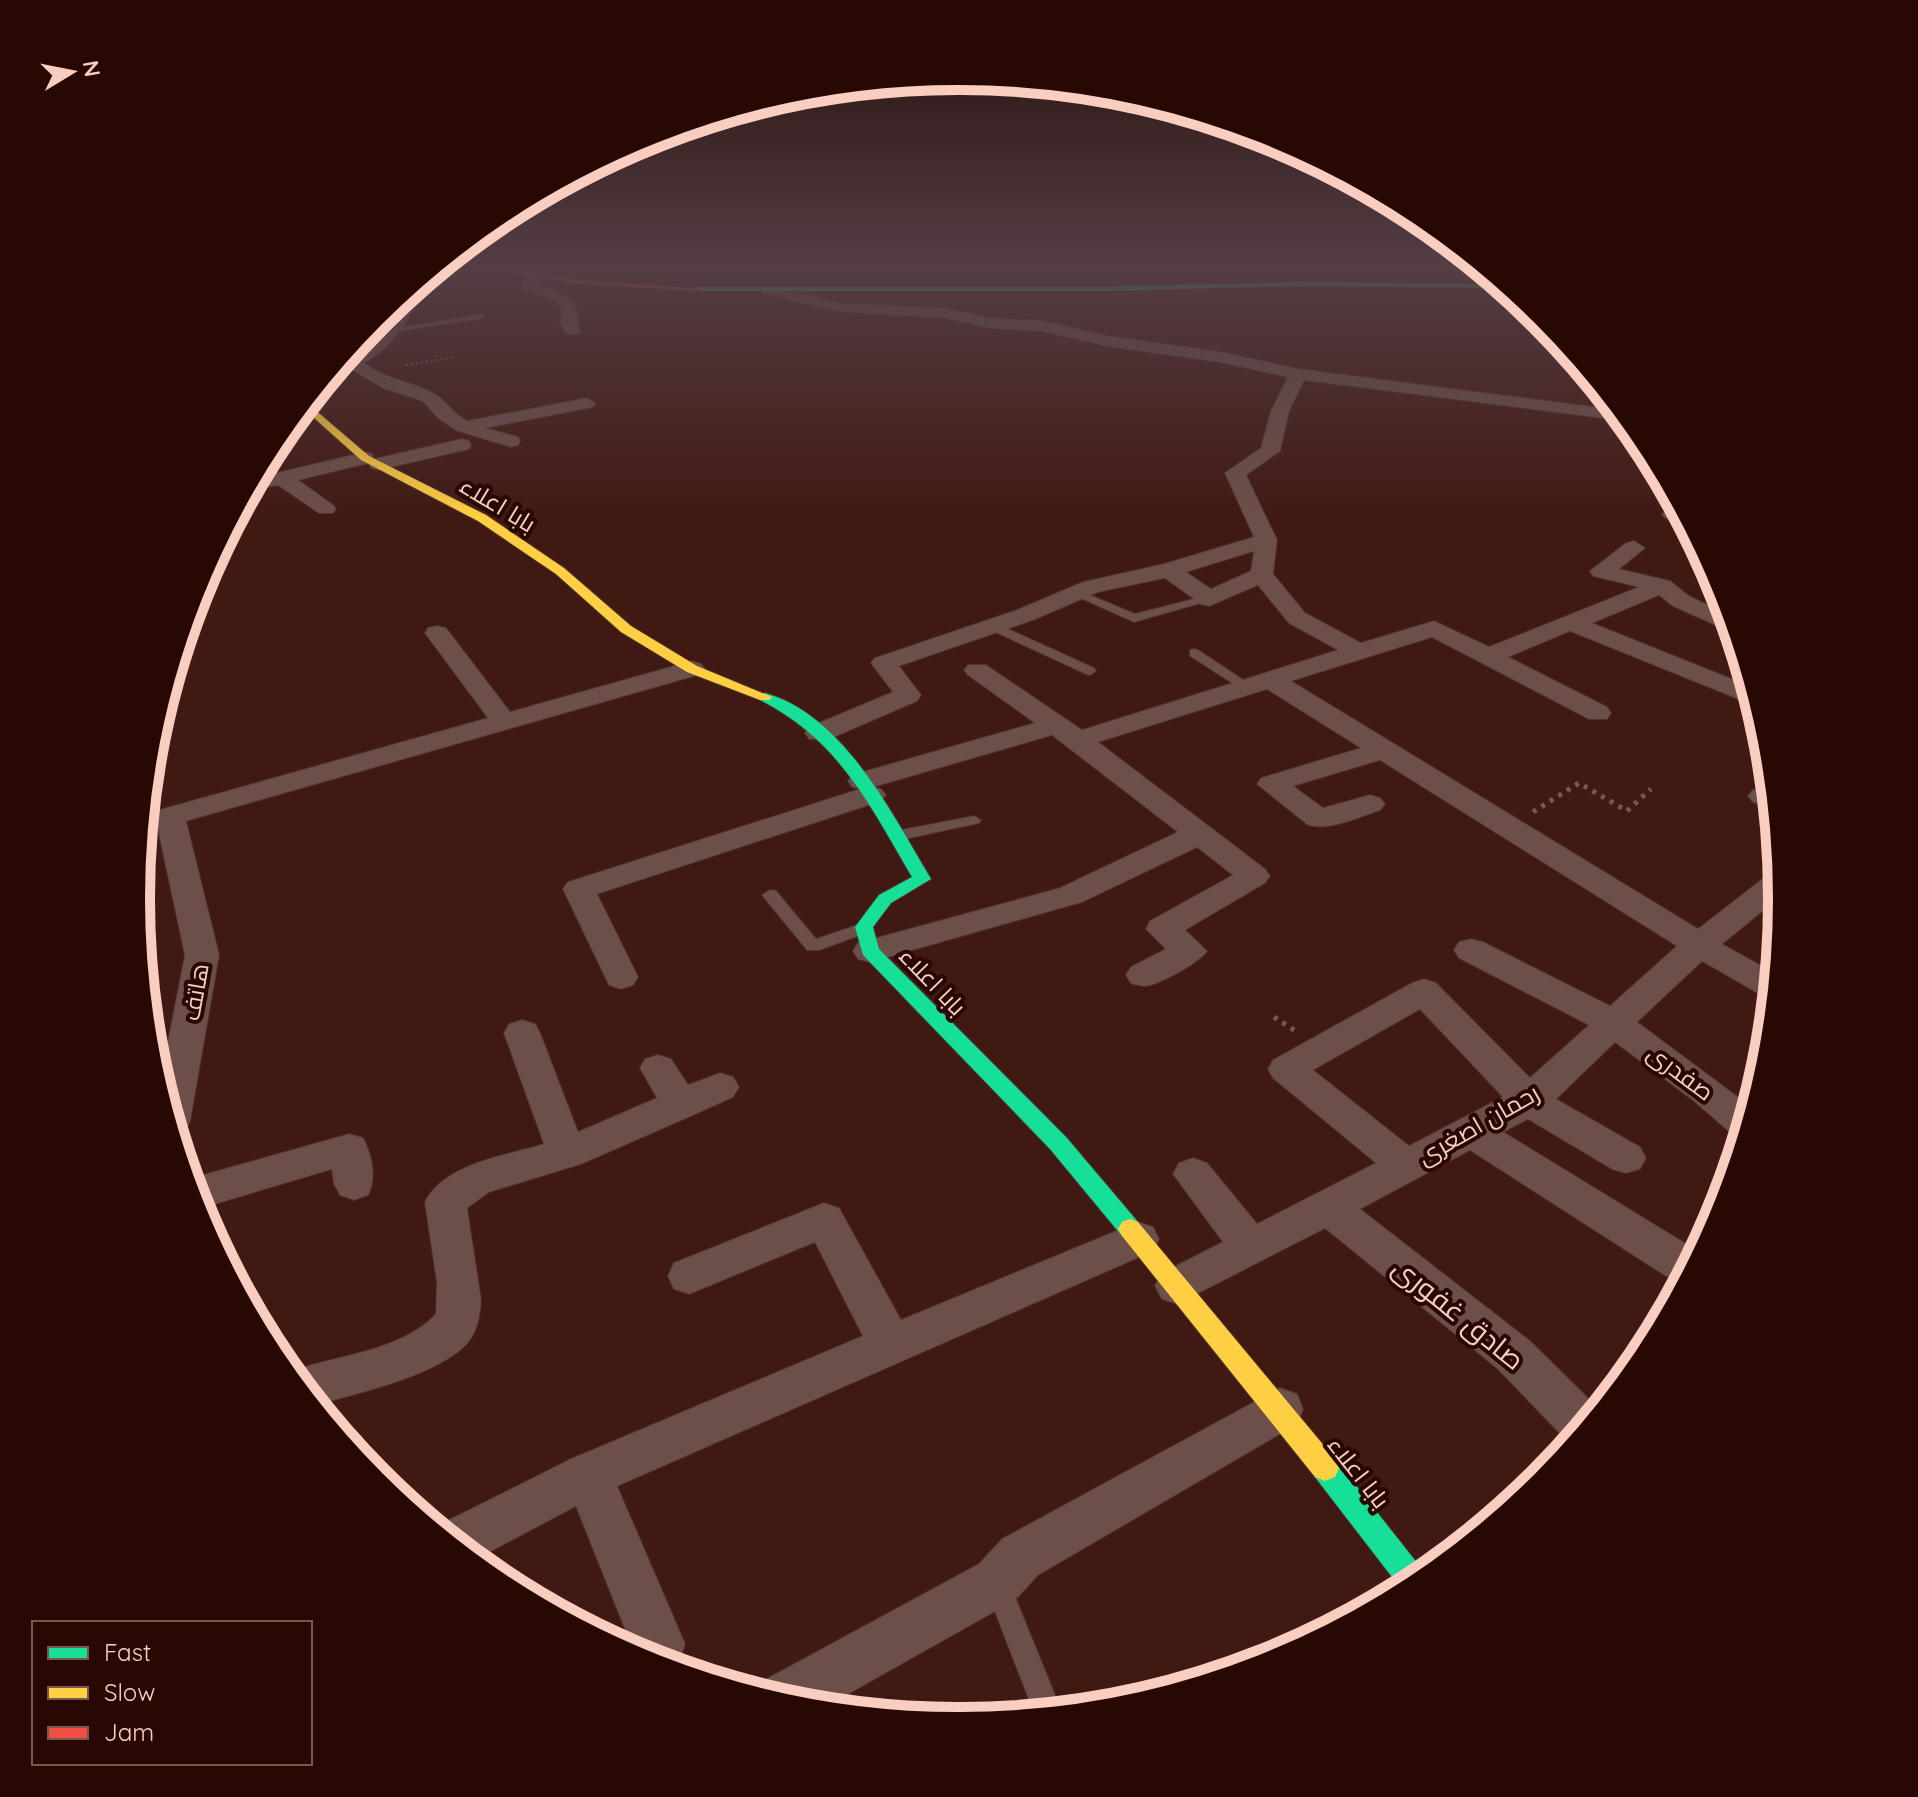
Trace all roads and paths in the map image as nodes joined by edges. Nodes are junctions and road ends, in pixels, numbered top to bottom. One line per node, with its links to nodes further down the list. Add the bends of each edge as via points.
1 (373, 350): 3 (street)
2 (1170, 350): 4 (street)
3 (354, 363): 9 (street, via 367,375 429,397)
4 (1298, 374): 8 (street); 16 (street, via 1280,411 1270,451 1235,473)
5 (535, 396): 9 (street)
6 (587, 403): 10 (street)
7 (314, 412): 12 (street, بابا اعلاء)
8 (1606, 414)
9 (440, 415): 10 (street)
10 (464, 436): 11 (street); 12 (street)
11 (511, 441)
12 (371, 461): 13 (street); 30 (street, بابا اعلاء, via 482,518 560,571 626,629)
13 (282, 478): 14 (street); 15 (street)
14 (267, 482)
15 (326, 509)
16 (1266, 540): 18 (street); 19 (street)
17 (1634, 548): 20 (street, via 1601,571)
18 (1169, 570): 21 (street); 22 (street)
19 (1262, 575): 22 (street); 27 (street, via 1297,618)
20 (1662, 586): 23 (street); 24 (street)
21 (1078, 593): 22 (lane, via 1134,618); 25 (street)
22 (1209, 599)
23 (1717, 618)
24 (1571, 623): 29 (street); 34 (street)
25 (993, 626): 32 (lane); 37 (street, via 884,663 908,695)
26 (437, 633): 36 (street)
27 (1359, 652): 29 (street, via 1434,628); 33 (street)
28 (1194, 653): 33 (lane)
29 (1490, 655): 35 (street)
30 (692, 669): 36 (street); 37 (street, بابا اعلاء, via 787,705)
31 (977, 670): 38 (street)
32 (1090, 671)
33 (1260, 683): 38 (street); 39 (street)
34 (1741, 692)
35 (1598, 713)
36 (505, 723): 44 (street)
37 (819, 733): 40 (street, بابا اعلاء, via 849,760)
38 (1067, 733): 40 (street); 46 (street)
39 (1383, 750): 42 (street, via 1271,784 1319,819); 45 (street)
40 (867, 788): 47 (street, بابا اعلاء); 54 (street, via 579,889)
41 (1651, 789): 45 (path, via 1627,811 1579,783)
42 (1370, 804)
43 (974, 820): 47 (lane)
44 (157, 821): 60 (street, هاتف, via 202,955)
45 (1509, 827): 51 (street)
46 (1199, 834): 50 (street, via 1071,895); 53 (street, via 1254,876 1162,929 1190,951)
47 (896, 836): 50 (street, بابا اعلاء, via 922,879 885,899)
48 (770, 895): 50 (lane, via 813,946)
49 (1768, 899): 51 (street, رحمان اصغری)
50 (867, 939): 72 (street, بابا اعلاء, via 1058,1143)
51 (1699, 945): 55 (street); 56 (street, رحمان اصغری)
52 (1471, 950): 56 (street, صفدری)
53 (1143, 975)
54 (621, 977)
55 (1763, 981)
56 (1614, 1023): 61 (street, رحمان اصغری); 63 (street, صفدری)
57 (522, 1033): 65 (street)
58 (658, 1068): 62 (street)
59 (720, 1087): 62 (street)
60 (175, 1097)
61 (1529, 1101): 64 (street, رحمان اصغری); 66 (street); 67 (street, via 1424,991 1286,1069)
62 (680, 1105): 65 (street)
63 (1737, 1117)
64 (1470, 1131): 67 (street, رحمان اصغری); 74 (street)
65 (567, 1153): 78 (street, via 476,1180 445,1202 459,1301 455,1326 427,1349)
66 (1626, 1158)
67 (1406, 1165): 71 (street, رحمان اصغری)
68 (1193, 1174): 73 (street)
69 (354, 1184): 70 (street, via 349,1149)
70 (205, 1190)
71 (1328, 1207): 73 (street, رحمان اصغری); 80 (street, صادق غفوری, via 1514,1355)
72 (1138, 1239): 76 (street, بابا اعلاء); 77 (street)
73 (1251, 1247): 76 (street, رحمان اصغری)
74 (1681, 1263)
75 (689, 1276): 77 (street, via 824,1220)
76 (1177, 1286): 79 (street, بابا اعلاء)
77 (891, 1345): 81 (street)
78 (313, 1384)
79 (1280, 1409): 83 (street, بابا اعلاء); 84 (street, via 1020,1557)
80 (1577, 1420)
81 (588, 1475): 82 (street); 85 (street)
82 (464, 1538)
83 (1406, 1572)
84 (997, 1582): 86 (street); 87 (lane)
85 (657, 1648)
86 (799, 1691)
87 (1043, 1700)

